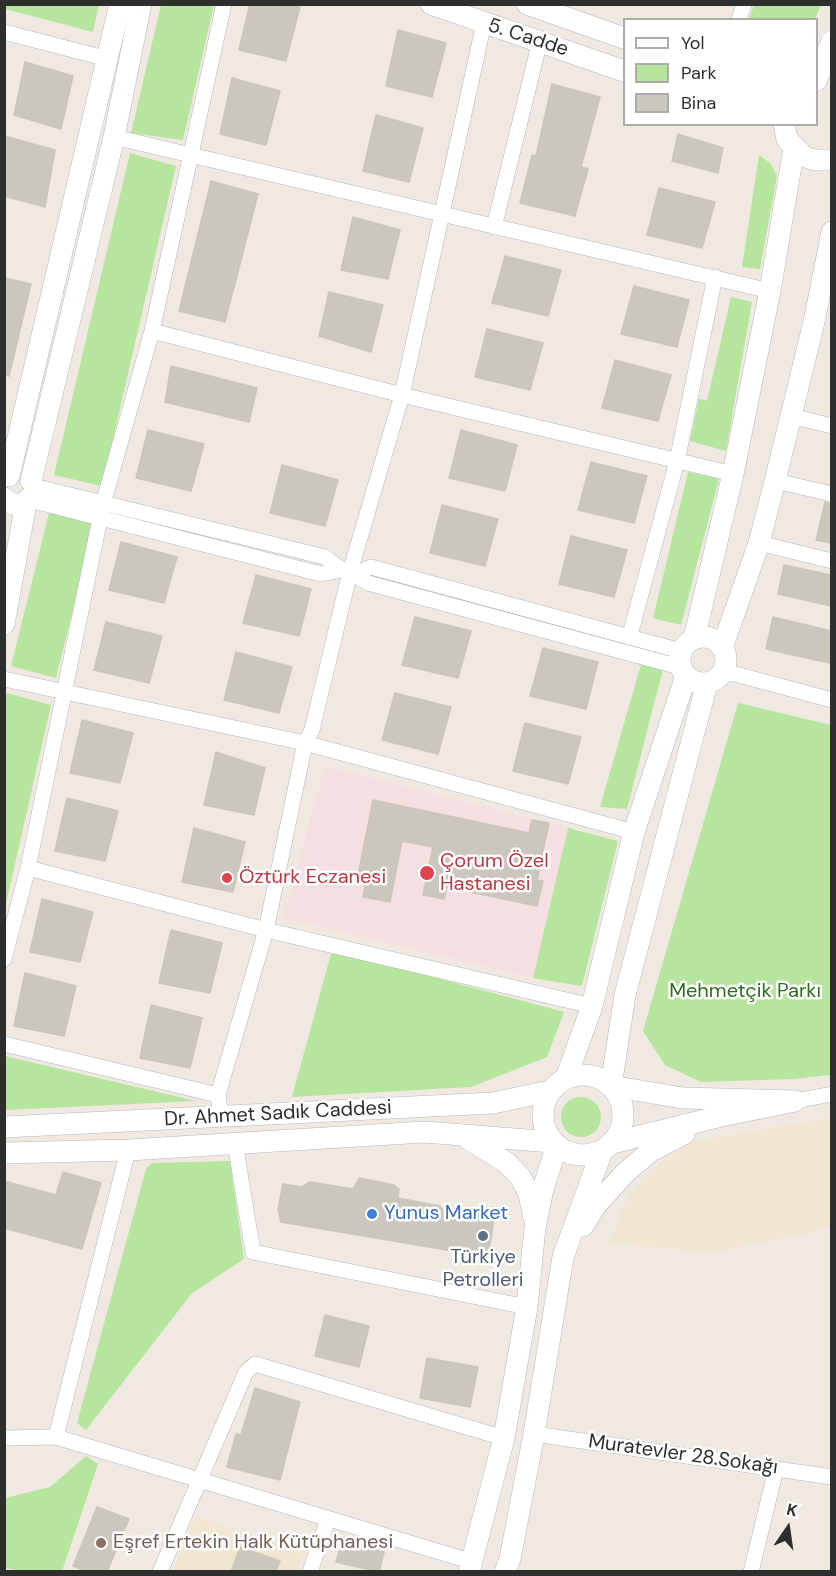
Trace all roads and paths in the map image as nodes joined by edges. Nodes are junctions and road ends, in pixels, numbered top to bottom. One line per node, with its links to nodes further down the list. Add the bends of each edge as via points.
1 (120, 4): 11 (street)
2 (141, 4): 15 (street)
3 (224, 4): 17 (street)
4 (431, 4): 6 (street, 5. Cadde)
5 (527, 4): 8 (street, 5. Cadde)
6 (484, 23): 9 (street, 5. Cadde); 19 (street)
7 (4, 32): 11 (street)
8 (623, 38)
9 (540, 41): 12 (street, 5. Cadde); 20 (street)
10 (831, 41): 13 (street)
11 (108, 59): 32 (street)
12 (623, 70)
13 (818, 77)
14 (783, 126): 16 (street)
15 (114, 137): 17 (street); 32 (street)
16 (794, 148): 18 (street, via 814,160); 23 (street)
17 (190, 157): 19 (street); 25 (street)
18 (831, 160)
19 (440, 214): 20 (street); 26 (street)
20 (494, 228): 22 (street)
21 (831, 237): 24 (street)
22 (715, 277): 23 (street); 29 (street)
23 (770, 291): 30 (street)
24 (824, 304): 27 (street)
25 (152, 331): 26 (street); 34 (street)
26 (402, 395): 29 (street); 37 (street)
27 (791, 416): 28 (street); 31 (street)
28 (831, 426)
29 (677, 461): 30 (street); 39 (street)
30 (733, 474): 41 (street)
31 (775, 481): 33 (street); 35 (street)
32 (17, 494): 34 (street); 38 (street)
33 (831, 494)
34 (103, 511): 37 (street, via 321,574); 44 (street)
35 (759, 543): 36 (street); 40 (street)
36 (831, 561)
37 (349, 572): 39 (street, via 371,567); 41 (street, via 368,584); 46 (street, via 312,730)
38 (4, 624)
39 (630, 635): 41 (street)
40 (722, 648): 41 (street, via 710,638); 42 (street, via 726,661)
41 (685, 658): 42 (street, via 696,682); 47 (street)
42 (715, 678): 45 (street, via 735,674); 54 (street, via 625,994)
43 (4, 679): 44 (street)
44 (65, 692): 46 (street); 48 (street)
45 (831, 700)
46 (305, 743): 47 (street); 49 (street)
47 (634, 832): 51 (street)
48 (28, 868): 49 (street); 50 (street)
49 (266, 930): 51 (street); 56 (street)
50 (4, 959)
51 (592, 1006): 53 (street)
52 (4, 1044): 56 (street)
53 (558, 1084): 54 (street, via 590,1075); 58 (street, Dr. Ahmet Sadık Caddesi, via 493,1102); 63 (street, via 543,1112 547,1133)
54 (612, 1086): 57 (street, via 683,1098); 64 (street, via 624,1114 622,1125)
55 (831, 1094): 57 (street)
56 (219, 1095): 58 (street)
57 (795, 1101): 59 (street)
58 (221, 1116): 60 (street, Dr. Ahmet Sadık Caddesi)
59 (721, 1116): 64 (street); 68 (street, via 651,1151 626,1172 596,1205)
60 (4, 1127)
61 (459, 1134): 62 (street, via 424,1132); 63 (street); 67 (street, via 507,1163 521,1178 529,1194)
62 (235, 1143): 65 (street); 69 (street, via 253,1252)
63 (555, 1143): 64 (street, via 583,1155); 67 (street)
64 (607, 1147): 68 (street)
65 (128, 1150): 66 (street); 71 (street)
66 (4, 1153)
67 (535, 1228): 69 (street)
68 (563, 1257): 70 (street)
69 (527, 1307): 73 (street)
70 (534, 1434): 74 (street, Muratevler 28.Sokağı); 81 (street)
71 (56, 1437): 72 (street); 76 (street)
72 (4, 1438)
73 (504, 1438): 76 (street, via 255,1364 246,1372); 78 (street)
74 (776, 1469): 75 (street, Muratevler 28.Sokağı); 82 (street)
75 (831, 1477)
76 (200, 1481): 77 (street); 79 (street)
77 (328, 1519): 78 (street); 80 (street)
78 (471, 1567)
79 (160, 1572)
80 (310, 1572)
81 (505, 1572)
82 (751, 1572)

